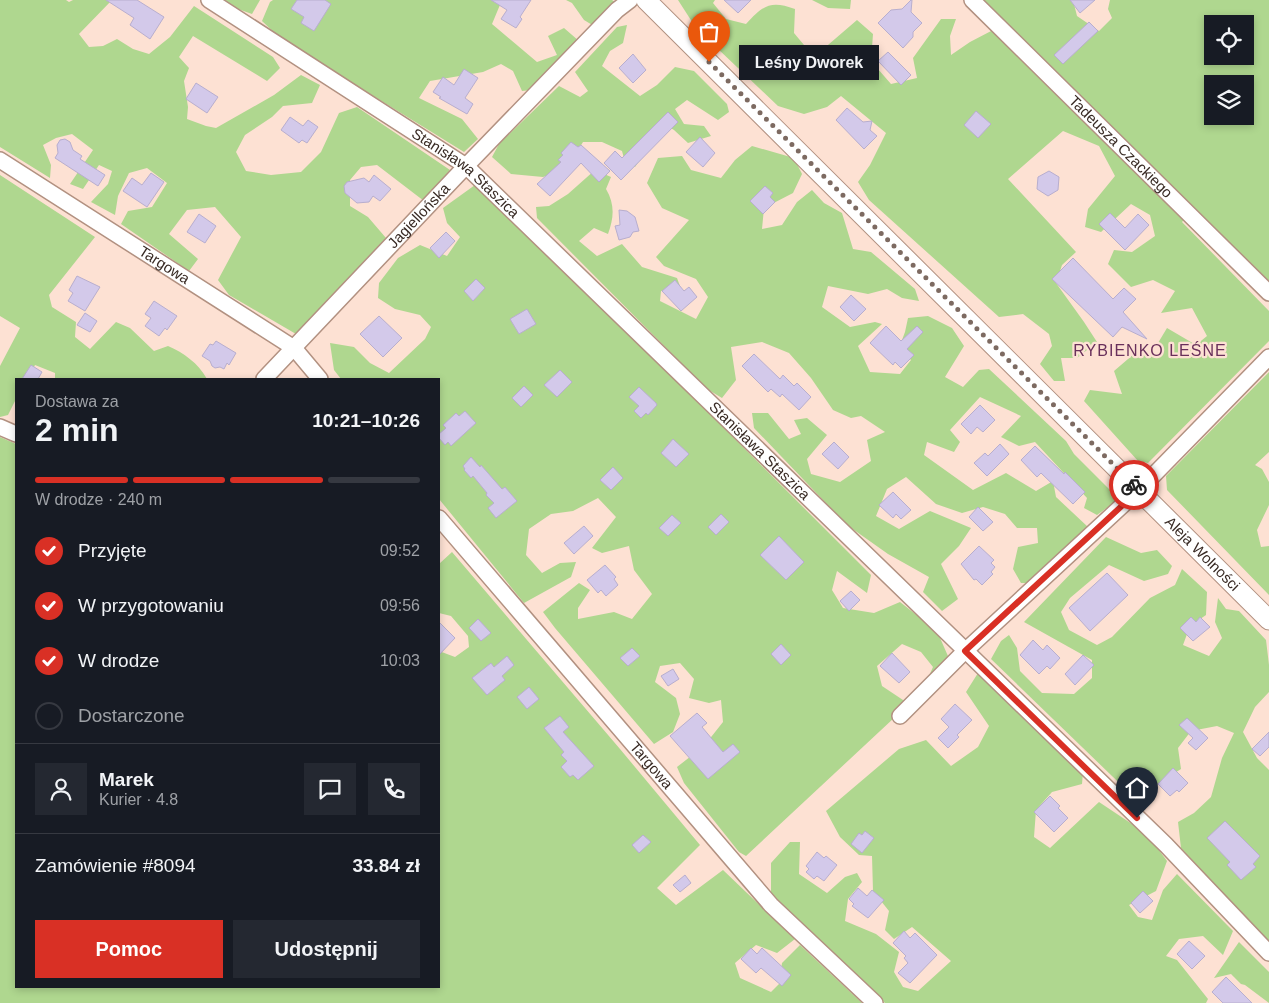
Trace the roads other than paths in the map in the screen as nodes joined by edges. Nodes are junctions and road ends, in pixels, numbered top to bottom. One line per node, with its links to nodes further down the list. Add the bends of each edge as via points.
1 (209, 0): 6 (street, Stanisława Staszica)
2 (630, 0): 6 (street, Jagiellońska)
3 (646, 0): 14 (street, Aleja Wolności)
4 (972, 0): 7 (street, Tadeusza Czackiego)
5 (0, 160): 8 (street, Targowa)
6 (466, 166): 8 (street, Jagiellońska); 17 (street, Stanisława Staszica)
7 (1269, 293)
8 (294, 348): 10 (street, Jagiellońska); 11 (street, Targowa)
9 (1269, 357): 14 (street)
10 (265, 378)
11 (319, 378)
12 (0, 427): 13 (street)
13 (15, 434)
14 (1139, 490): 16 (street, Aleja Wolności); 17 (street)
15 (440, 519): 20 (street, Targowa, via 771,905)
16 (1269, 620)
17 (965, 651): 18 (street); 19 (street, Stanisława Staszica, via 1166,845)
18 (900, 716)
19 (1269, 953)
20 (875, 1003)

